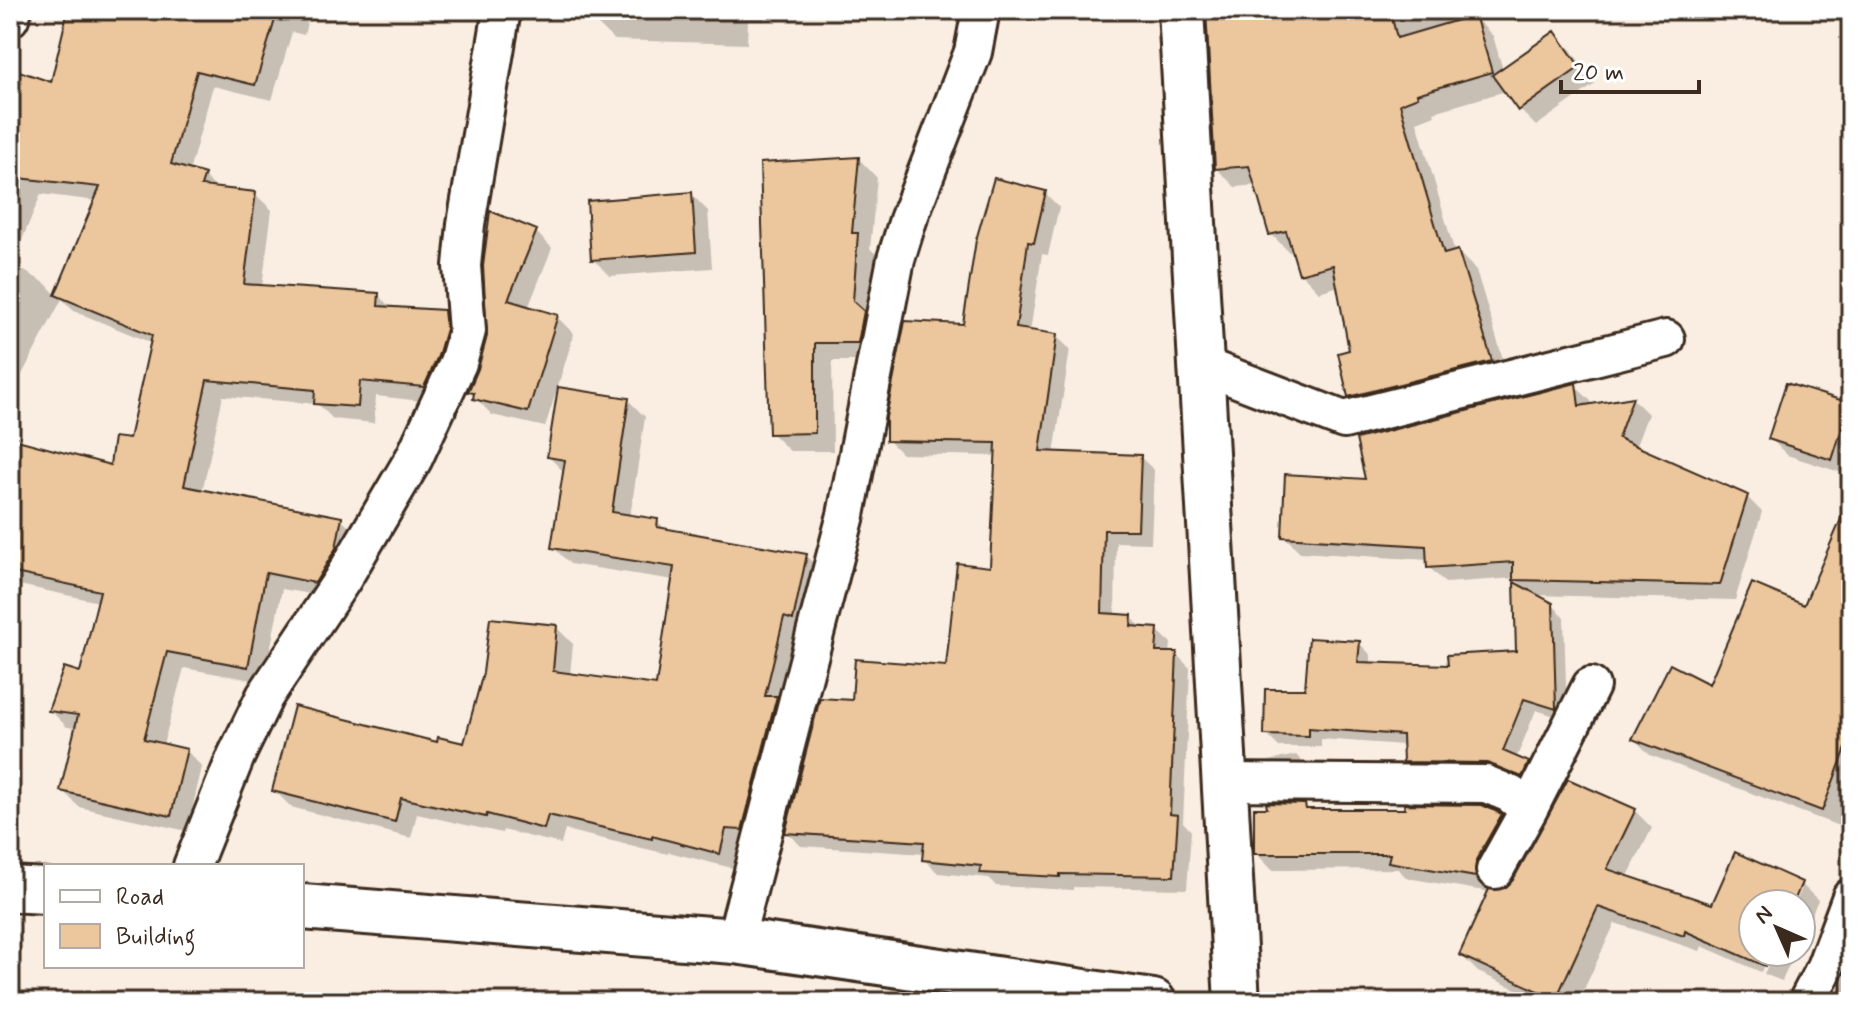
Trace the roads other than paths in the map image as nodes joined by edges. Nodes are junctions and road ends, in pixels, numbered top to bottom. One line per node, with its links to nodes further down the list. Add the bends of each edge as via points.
1 (13, 10): 5 (street)
2 (502, 10): 11 (street, via 466,224 462,266 467,331 458,363 414,458 265,696)
3 (981, 10): 17 (street, via 973,52 896,259 846,515)
4 (1181, 10): 7 (street)
5 (10, 18)
6 (1666, 339): 7 (street, via 1344,420)
7 (1201, 365): 9 (street)
8 (1591, 686): 10 (street)
9 (1225, 782): 10 (street, via 1486,784); 19 (street)
10 (1529, 809): 12 (street)
11 (193, 864)
12 (1495, 870)
13 (10, 889): 14 (street)
14 (44, 891)
15 (1851, 897): 20 (street)
16 (304, 907): 17 (street)
17 (735, 941): 18 (street)
18 (1153, 1002)
19 (1237, 1002)
20 (1807, 1002)

